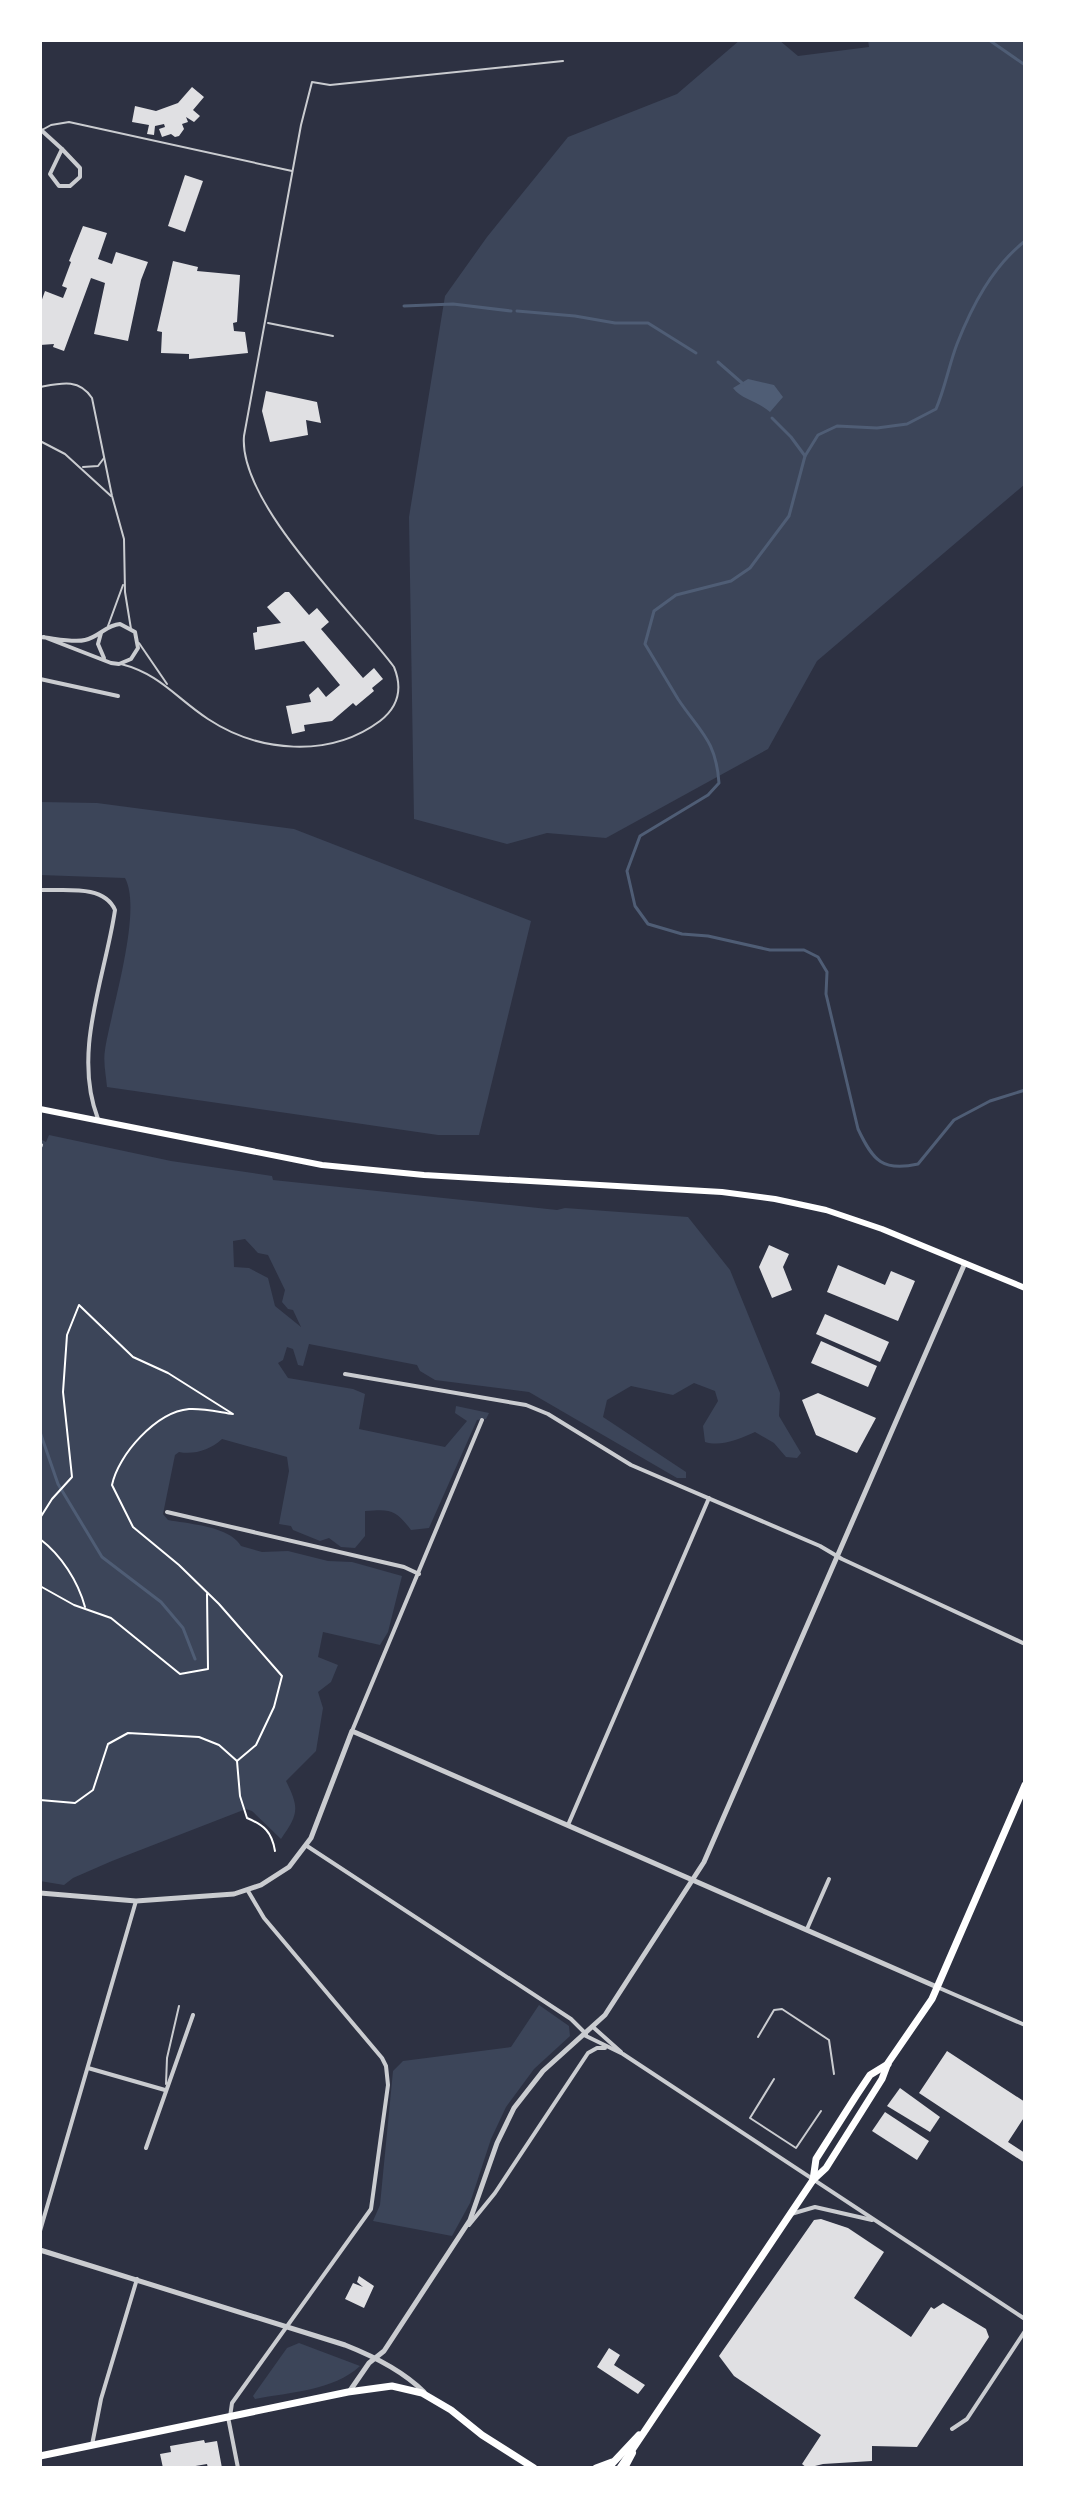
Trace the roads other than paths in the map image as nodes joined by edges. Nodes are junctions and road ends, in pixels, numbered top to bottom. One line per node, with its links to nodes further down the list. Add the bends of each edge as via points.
1 (563, 61): 4 (lane, via 354,83 312,82)
2 (41, 129): 3 (street); 4 (lane, via 69,122)
3 (62, 149): 3 (street, via 80,168 80,177 70,186 59,186 50,174)
4 (293, 171): 5 (lane)
5 (266, 323): 6 (lane); 21 (lane, via 244,436 245,463 286,535 394,667 399,693 384,718 358,734 288,747 237,735 206,718)
6 (333, 336)
7 (40, 387): 9 (lane, via 69,383 87,391)
8 (40, 441): 10 (lane)
9 (104, 455): 10 (lane, via 98,466); 11 (lane)
10 (81, 467): 11 (lane)
11 (112, 496): 12 (lane, via 124,539)
12 (125, 580): 13 (lane); 14 (lane)
13 (108, 626): 14 (street); 15 (street)
14 (131, 629): 17 (street)
15 (102, 631): 16 (street, via 82,641); 18 (street, via 98,644)
16 (42, 637): 18 (street)
17 (138, 642): 19 (street, via 131,659); 21 (lane)
18 (106, 659): 19 (street)
19 (119, 664): 21 (lane)
20 (40, 679): 22 (street)
21 (169, 686)
22 (118, 696)
23 (40, 890): 25 (street, via 103,895 115,910 88,1056 91,1102)
24 (40, 1109): 25 (main road)
25 (98, 1121): 26 (main road, via 359,1170 775,1199 826,1210)
26 (965, 1263): 27 (main road); 32 (street)
27 (1025, 1288)
28 (345, 1374): 30 (street, via 526,1405 631,1465)
29 (482, 1420): 33 (street)
30 (709, 1498): 32 (street); 37 (street)
31 (167, 1512): 33 (street)
32 (837, 1556): 34 (street); 40 (street)
33 (419, 1574): 35 (street)
34 (1025, 1644)
35 (352, 1731): 37 (street); 38 (street)
36 (1025, 1785): 45 (main road)
37 (568, 1825): 40 (street)
38 (307, 1846): 41 (street, via 289,1867); 50 (street, via 571,2019)
39 (829, 1879): 44 (street)
40 (695, 1880): 44 (street); 49 (street)
41 (248, 1891): 43 (street); 69 (street, via 264,1918 382,2058 388,2075 371,2209)
42 (40, 1893): 43 (street)
43 (136, 1901): 55 (street)
44 (807, 1929): 45 (street)
45 (937, 1987): 48 (street); 54 (main road)
46 (179, 2006): 58 (lane)
47 (193, 2015): 58 (street)
48 (1025, 2025)
49 (593, 2027): 50 (street); 53 (street)
50 (585, 2035): 52 (street); 65 (street, via 543,2071 514,2108)
51 (758, 2037): 56 (lane, via 774,2010 782,2009 829,2040)
52 (611, 2049): 53 (street); 65 (street, via 589,2052)
53 (623, 2054): 61 (street)
54 (888, 2063): 61 (main road, via 826,2168); 61 (main road, via 870,2075 856,2096 816,2159)
55 (88, 2068): 58 (street); 64 (street)
56 (834, 2074)
57 (774, 2079): 59 (lane, via 750,2118 796,2148)
58 (166, 2088): 60 (street)
59 (821, 2111)
60 (146, 2148)
61 (813, 2180): 62 (main road); 63 (street)
62 (790, 2214): 63 (street, via 815,2207); 75 (main road)
63 (874, 2220): 68 (street)
64 (40, 2231)
65 (462, 2234): 71 (street)
66 (40, 2250): 67 (street)
67 (137, 2279): 69 (street); 77 (street)
68 (1025, 2319)
69 (288, 2325): 71 (street); 74 (street, via 232,2403)
70 (1025, 2331): 76 (street, via 967,2419)
71 (376, 2358): 72 (street); 73 (street)
72 (348, 2392): 73 (main road, via 395,2386); 74 (main road)
73 (427, 2396): 80 (main road)
74 (229, 2417): 77 (main road); 81 (street)
75 (646, 2427): 79 (main road); 85 (main road)
76 (952, 2429)
77 (92, 2445): 78 (main road)
78 (40, 2456)
79 (617, 2459): 83 (main road); 84 (main road)
80 (531, 2467): 82 (main road)
81 (238, 2468)
82 (542, 2468)
83 (596, 2468)
84 (608, 2468)
85 (623, 2468)

